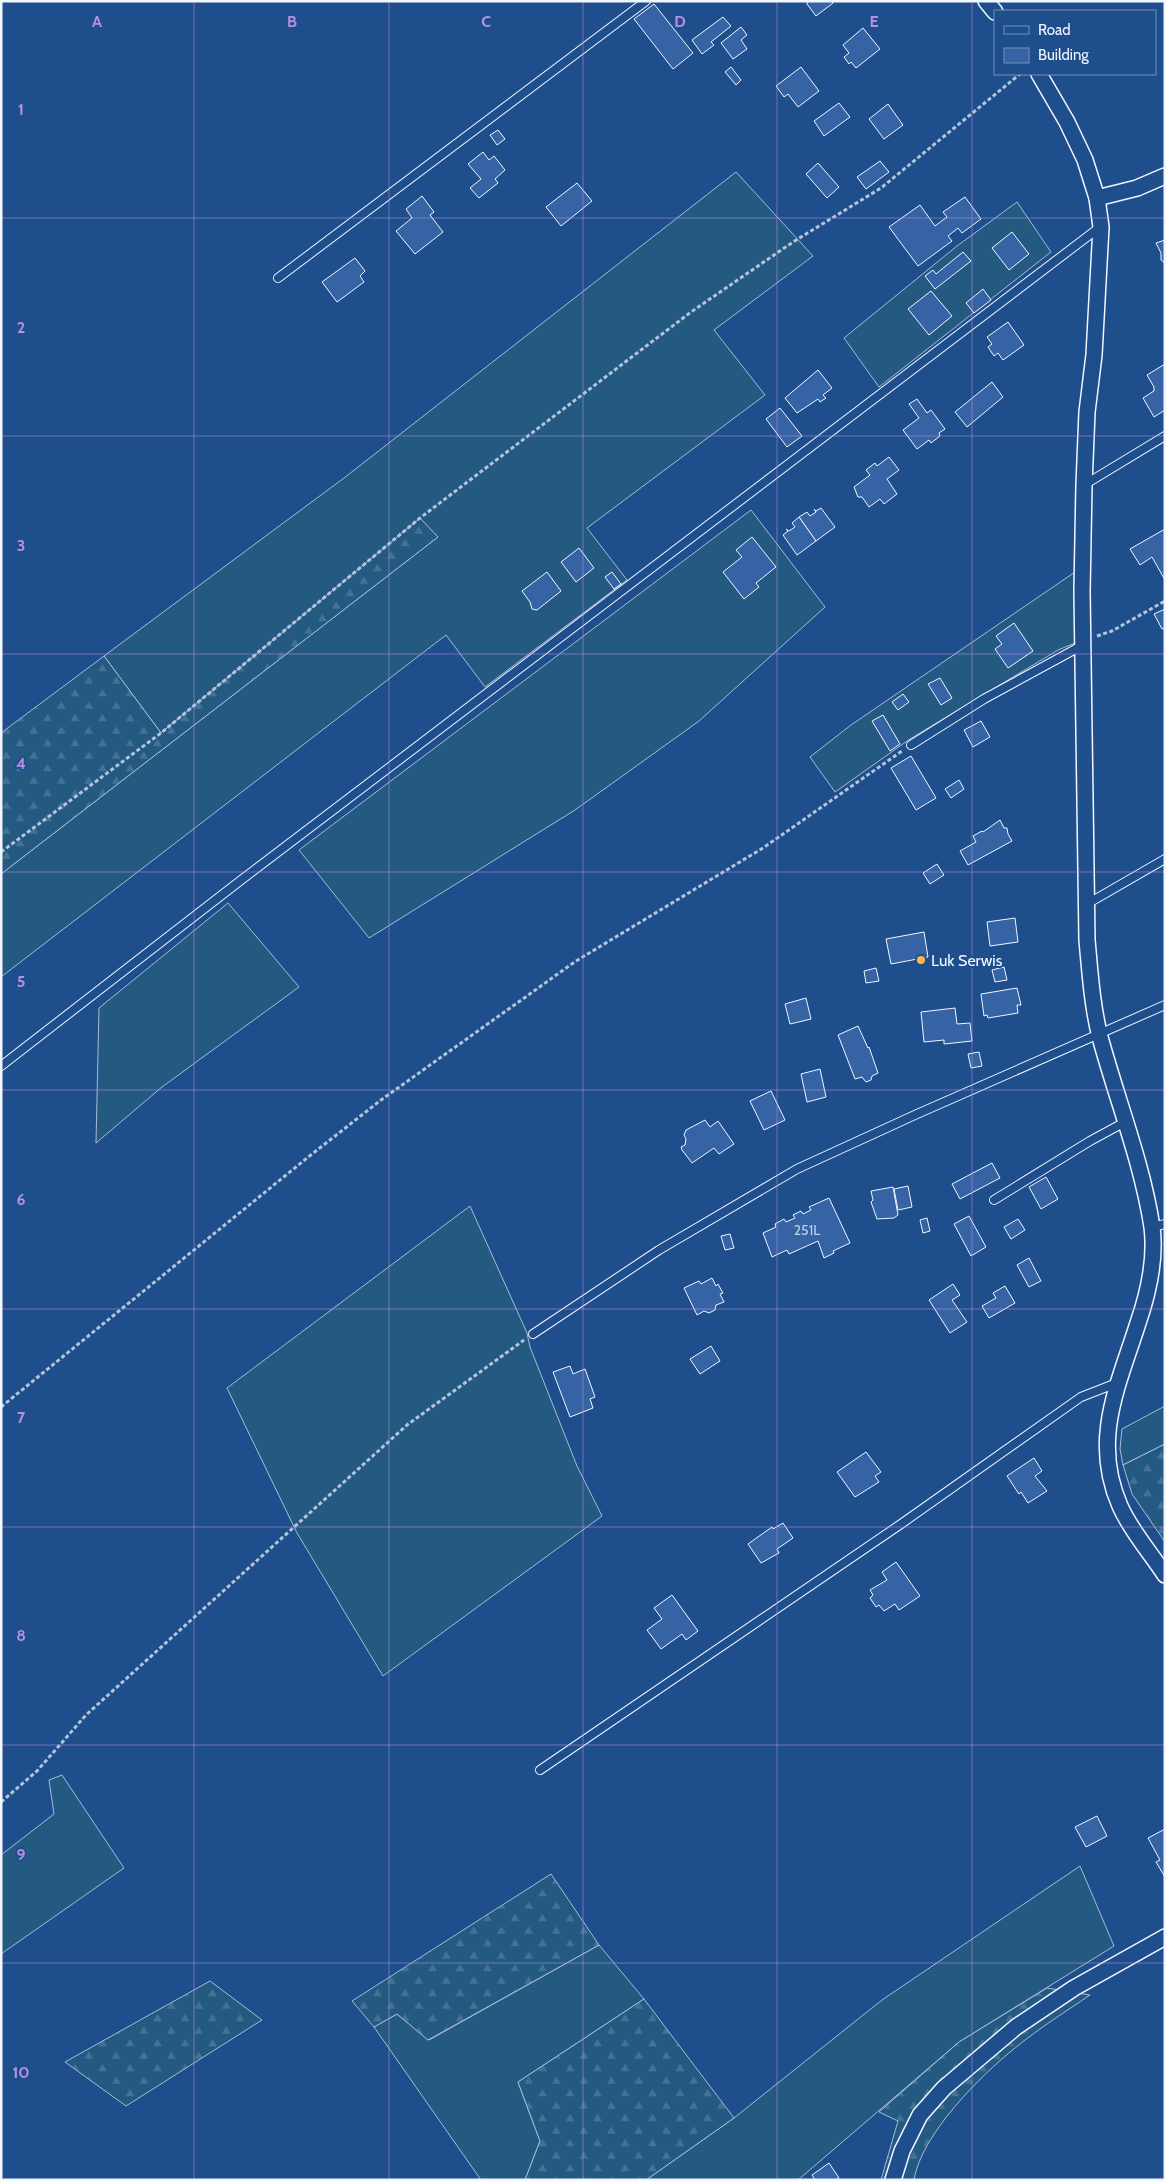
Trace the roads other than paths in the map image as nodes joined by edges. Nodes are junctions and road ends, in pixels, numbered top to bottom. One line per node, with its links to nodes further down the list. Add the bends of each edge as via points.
1 (646, 1): 8 (lane)
2 (986, 1): 3 (street)
3 (994, 11)
4 (1041, 75): 6 (street, via 1081,151)
5 (1165, 176): 6 (street, via 1137,188)
6 (1097, 198): 7 (street)
7 (1100, 227): 10 (street); 17 (lane)
8 (278, 278)
9 (1165, 436): 10 (lane)
10 (1084, 485): 11 (street)
11 (1083, 642): 12 (lane); 14 (street)
12 (911, 745)
13 (1165, 859): 14 (lane)
14 (1087, 904): 16 (street, via 1091,989)
15 (1165, 1005): 16 (lane)
16 (1100, 1035): 18 (street); 21 (lane, via 797,1169 659,1250)
17 (1, 1066)
18 (1125, 1122): 19 (lane); 20 (street)
19 (994, 1200)
20 (1158, 1226): 22 (street, via 1148,1287)
21 (533, 1334)
22 (1119, 1382): 23 (street, via 1111,1408 1106,1447 1110,1477 1133,1530); 24 (lane, via 1081,1397)
23 (1165, 1575)
24 (540, 1770)
25 (1165, 1937): 26 (street, via 1074,1988 1016,2027 944,2088 920,2115)
26 (892, 2180)

